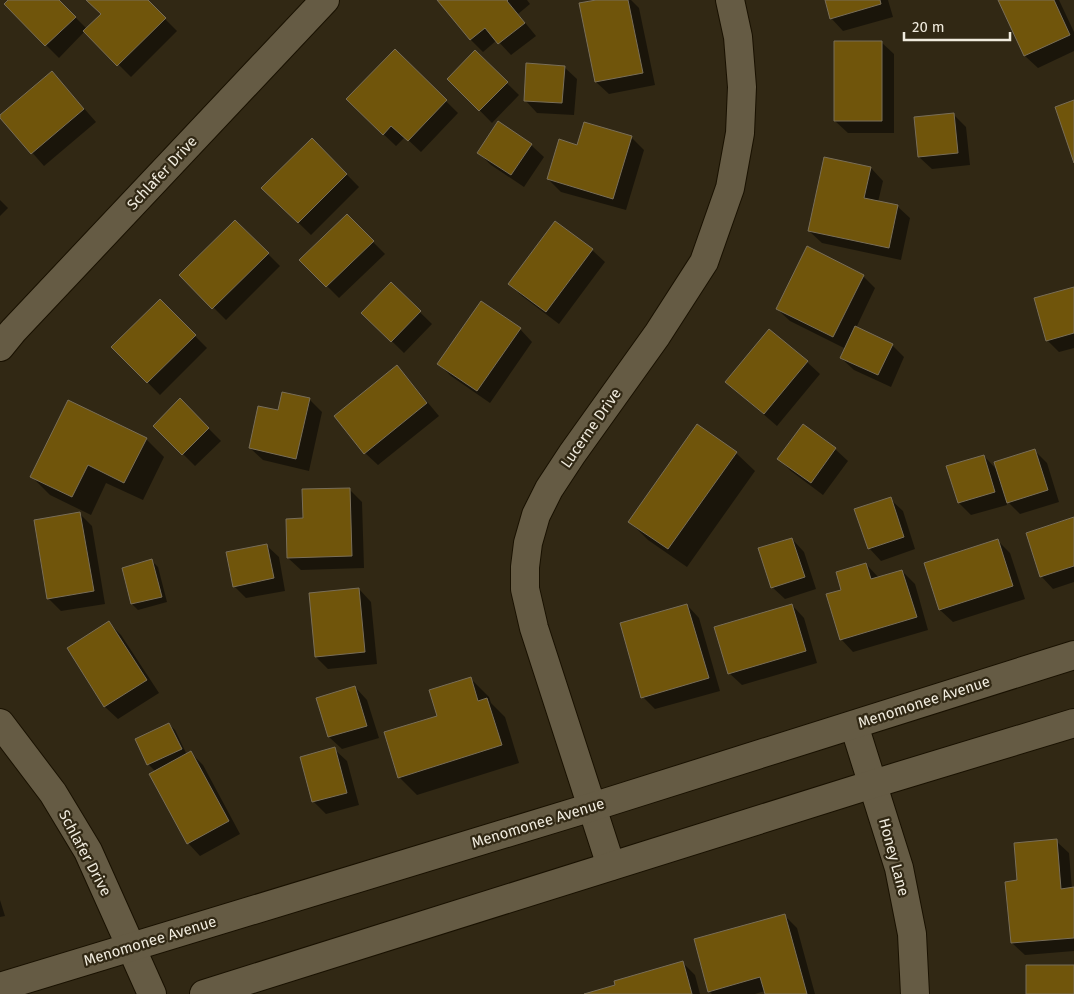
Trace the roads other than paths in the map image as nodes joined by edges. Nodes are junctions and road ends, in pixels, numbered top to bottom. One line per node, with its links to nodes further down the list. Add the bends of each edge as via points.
1 (325, 0): 3 (street, Schlafer Drive)
2 (730, 0): 9 (street, Lucerne Drive, via 738,37 742,88 740,133 730,188 704,262 549,489 536,515 528,543 525,589 534,628)
3 (0, 347)
4 (1074, 655): 7 (street, Menomonee Avenue)
5 (0, 723): 11 (street, Schlafer Drive, via 53,793 88,851)
6 (1074, 723): 8 (street)
7 (854, 725): 8 (street, Honey Lane); 9 (street, Menomonee Avenue)
8 (873, 784): 10 (street); 15 (street, Honey Lane, via 900,868 912,934)
9 (592, 807): 10 (street, Lucerne Drive); 11 (street, Menomonee Avenue)
10 (611, 866): 14 (street)
11 (131, 946): 12 (street, Menomonee Avenue); 13 (street, Schlafer Drive)
12 (0, 987)
13 (152, 994)
14 (204, 994)
15 (915, 994)

